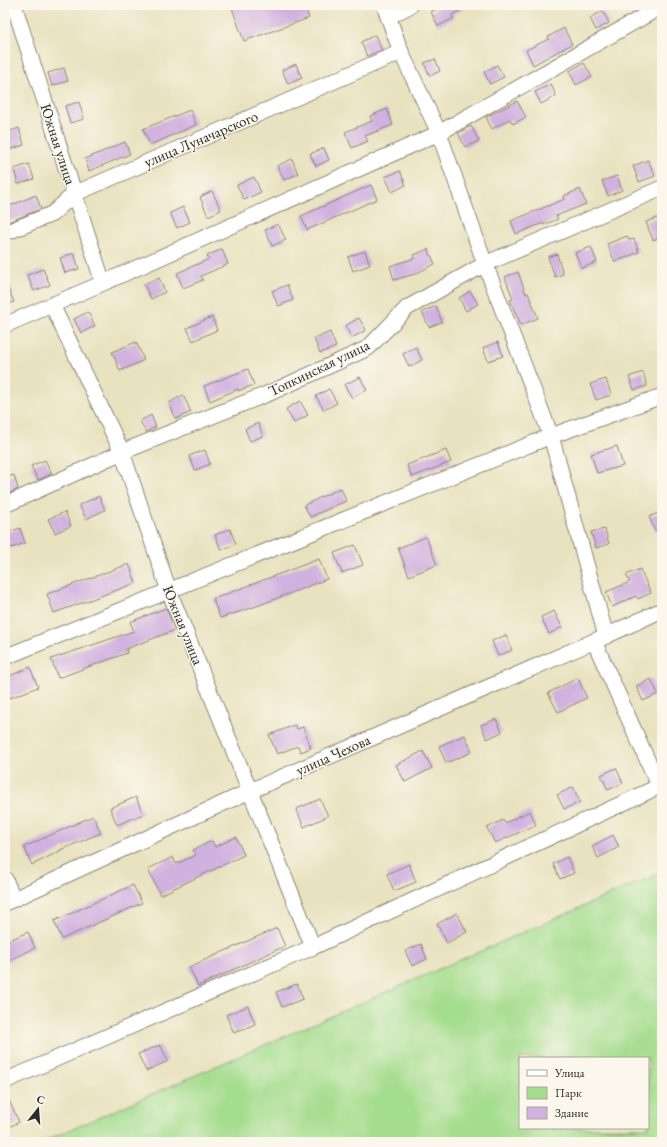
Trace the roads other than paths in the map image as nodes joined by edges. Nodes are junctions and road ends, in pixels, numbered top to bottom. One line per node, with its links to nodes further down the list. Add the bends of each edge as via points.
1 (14, 5): 8 (street, Южная улица)
2 (411, 5): 4 (street)
3 (662, 6): 6 (street)
4 (386, 11): 5 (street)
5 (402, 52): 6 (street); 8 (street, улица Луначарского)
6 (439, 133): 10 (street); 11 (street)
7 (662, 188): 10 (street, Топкинская улица)
8 (74, 194): 9 (street, улица Луначарского, via 52,214); 11 (street, Южная улица)
9 (5, 233)
10 (485, 264): 15 (street); 16 (street, Топкинская улица, via 408,308 368,348 272,392)
11 (103, 283): 12 (street)
12 (52, 305): 13 (street); 16 (street, Южная улица)
13 (5, 325)
14 (662, 396): 15 (street)
15 (551, 436): 18 (street); 20 (street)
16 (122, 452): 17 (street, Топкинская улица); 18 (street, Южная улица)
17 (5, 505)
18 (169, 591): 21 (street); 23 (street, Южная улица)
19 (662, 610): 20 (street, улица Чехова)
20 (600, 638): 22 (street); 23 (street, улица Чехова)
21 (5, 658)
22 (660, 785): 26 (street)
23 (250, 791): 25 (street, улица Чехова); 26 (street, Южная улица)
24 (5, 879): 25 (street)
25 (9, 901)
26 (313, 947): 27 (street)
27 (5, 1081)

